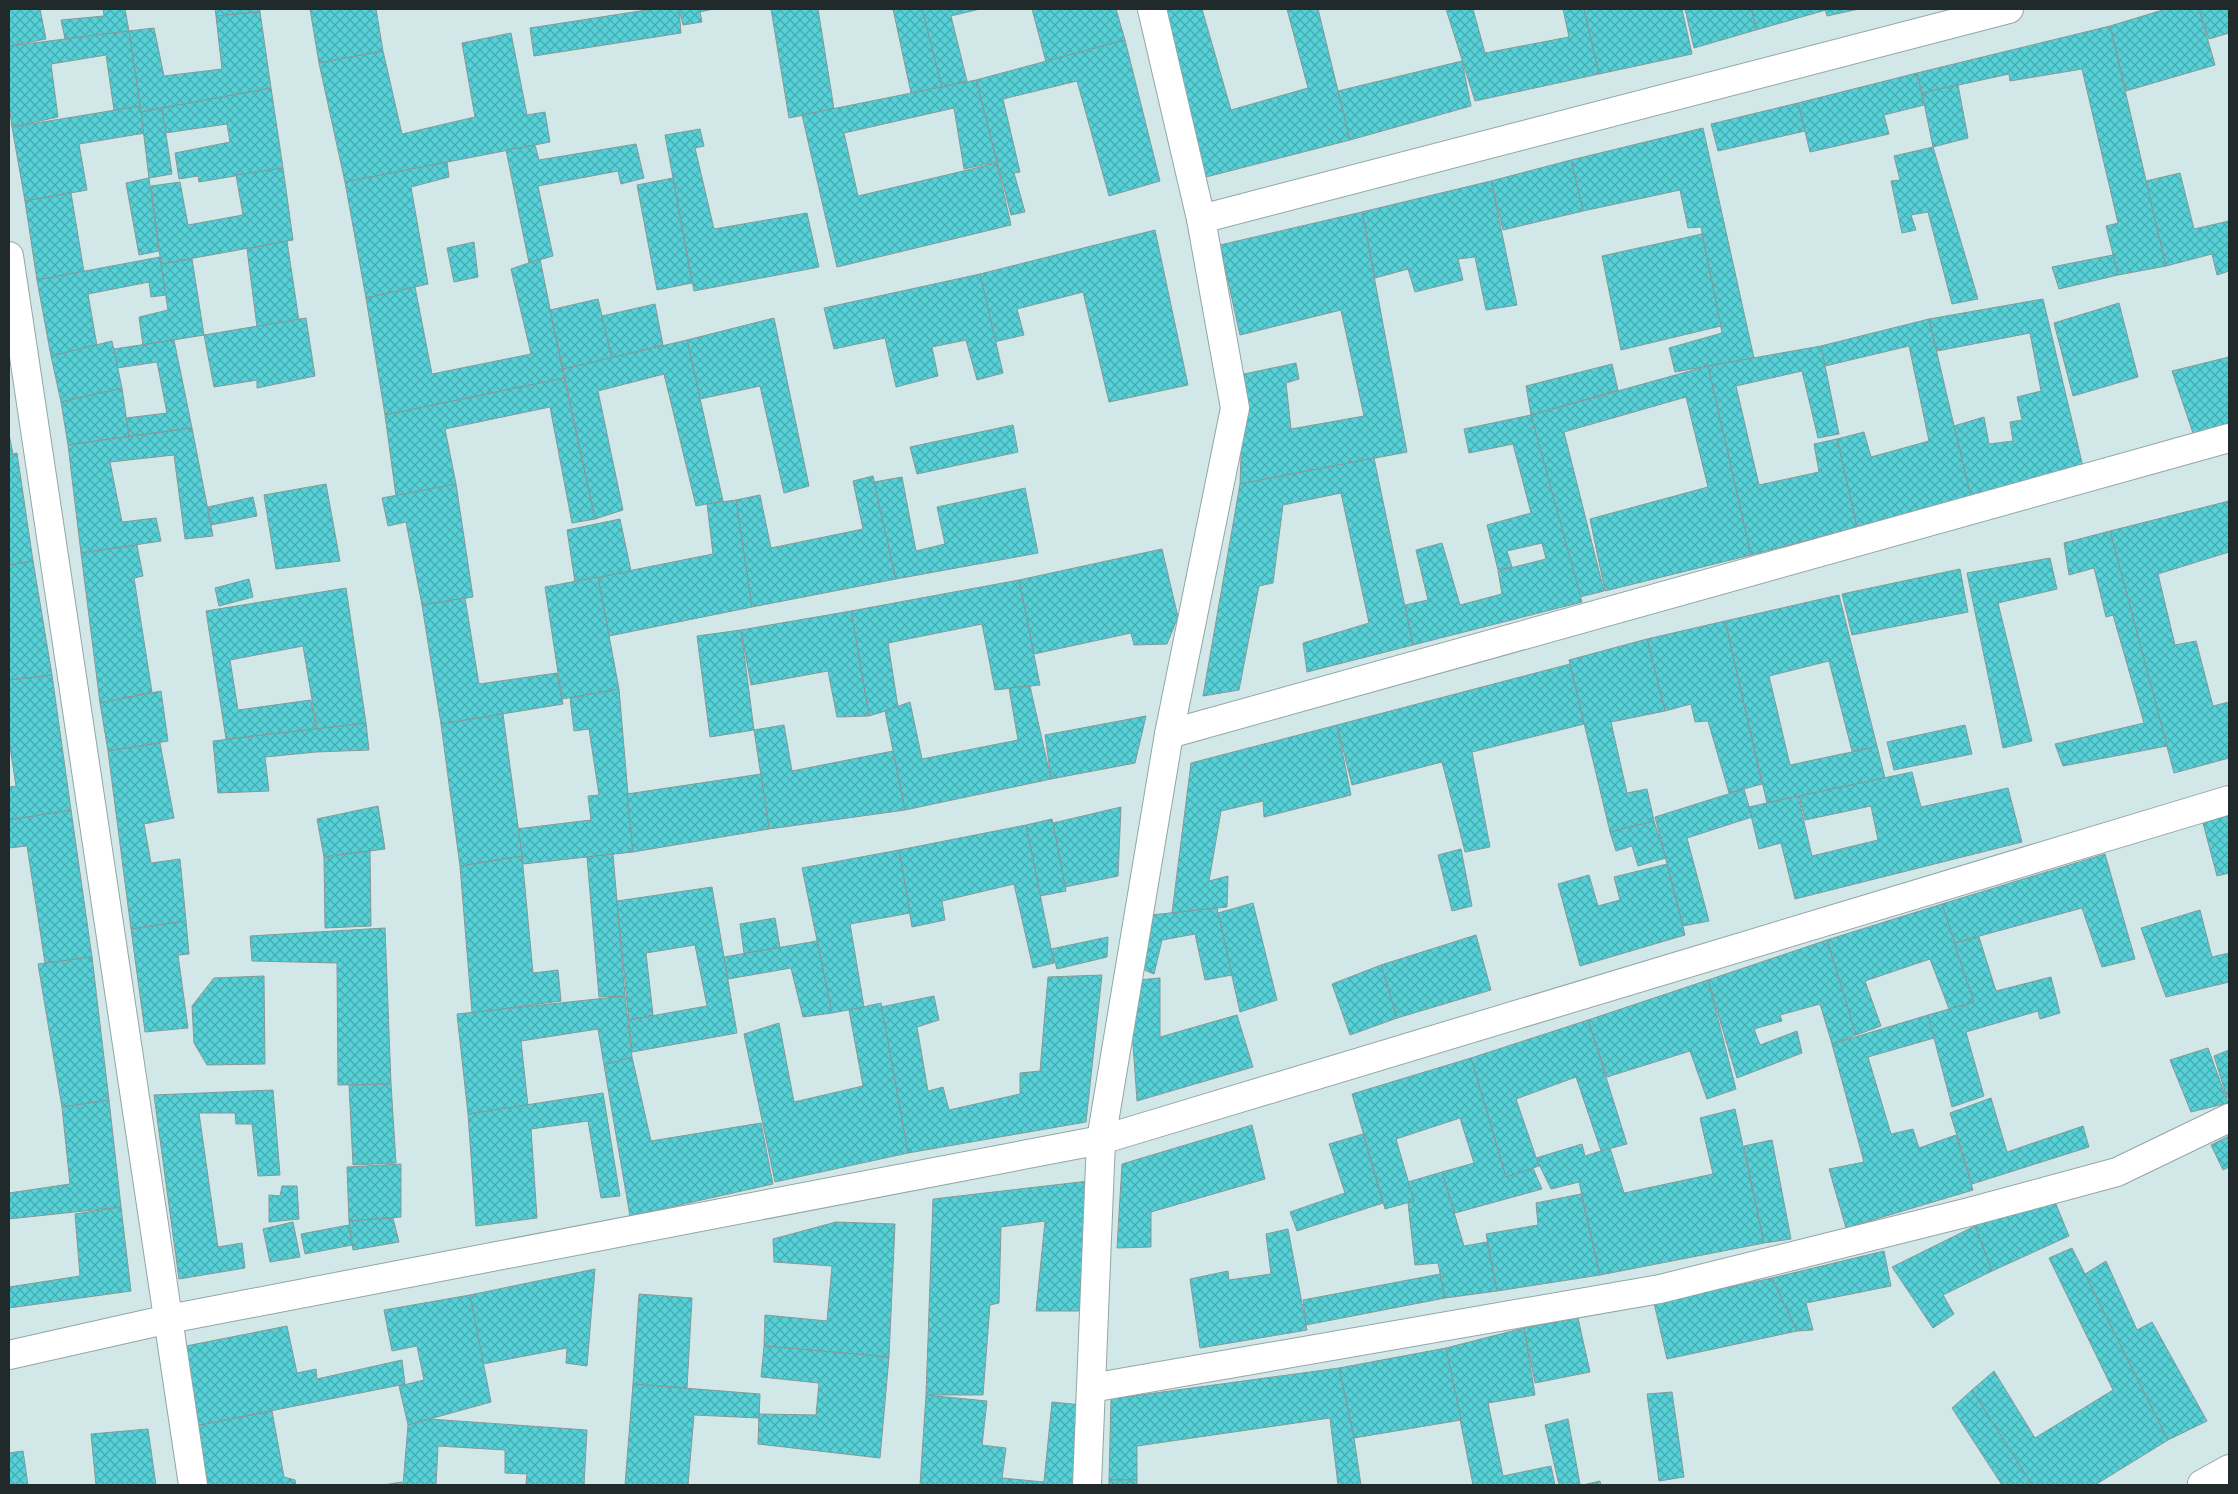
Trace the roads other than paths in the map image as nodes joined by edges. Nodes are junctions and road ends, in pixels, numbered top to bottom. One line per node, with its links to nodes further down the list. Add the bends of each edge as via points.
1 (1152, 9): 3 (street)
2 (2009, 9): 3 (street)
3 (1201, 219): 6 (street, via 1236,408)
4 (9, 256): 10 (street)
5 (2229, 438): 6 (street)
6 (1169, 734): 9 (street)
7 (2229, 800): 9 (street)
8 (2229, 1118): 12 (street, via 2117,1172 1660,1289)
9 (1101, 1140): 10 (street); 12 (street)
10 (169, 1319): 11 (street); 14 (street)
11 (9, 1355)
12 (1091, 1388): 15 (street)
13 (2229, 1469): 16 (street)
14 (193, 1485)
15 (1087, 1485)
16 (2201, 1485)

